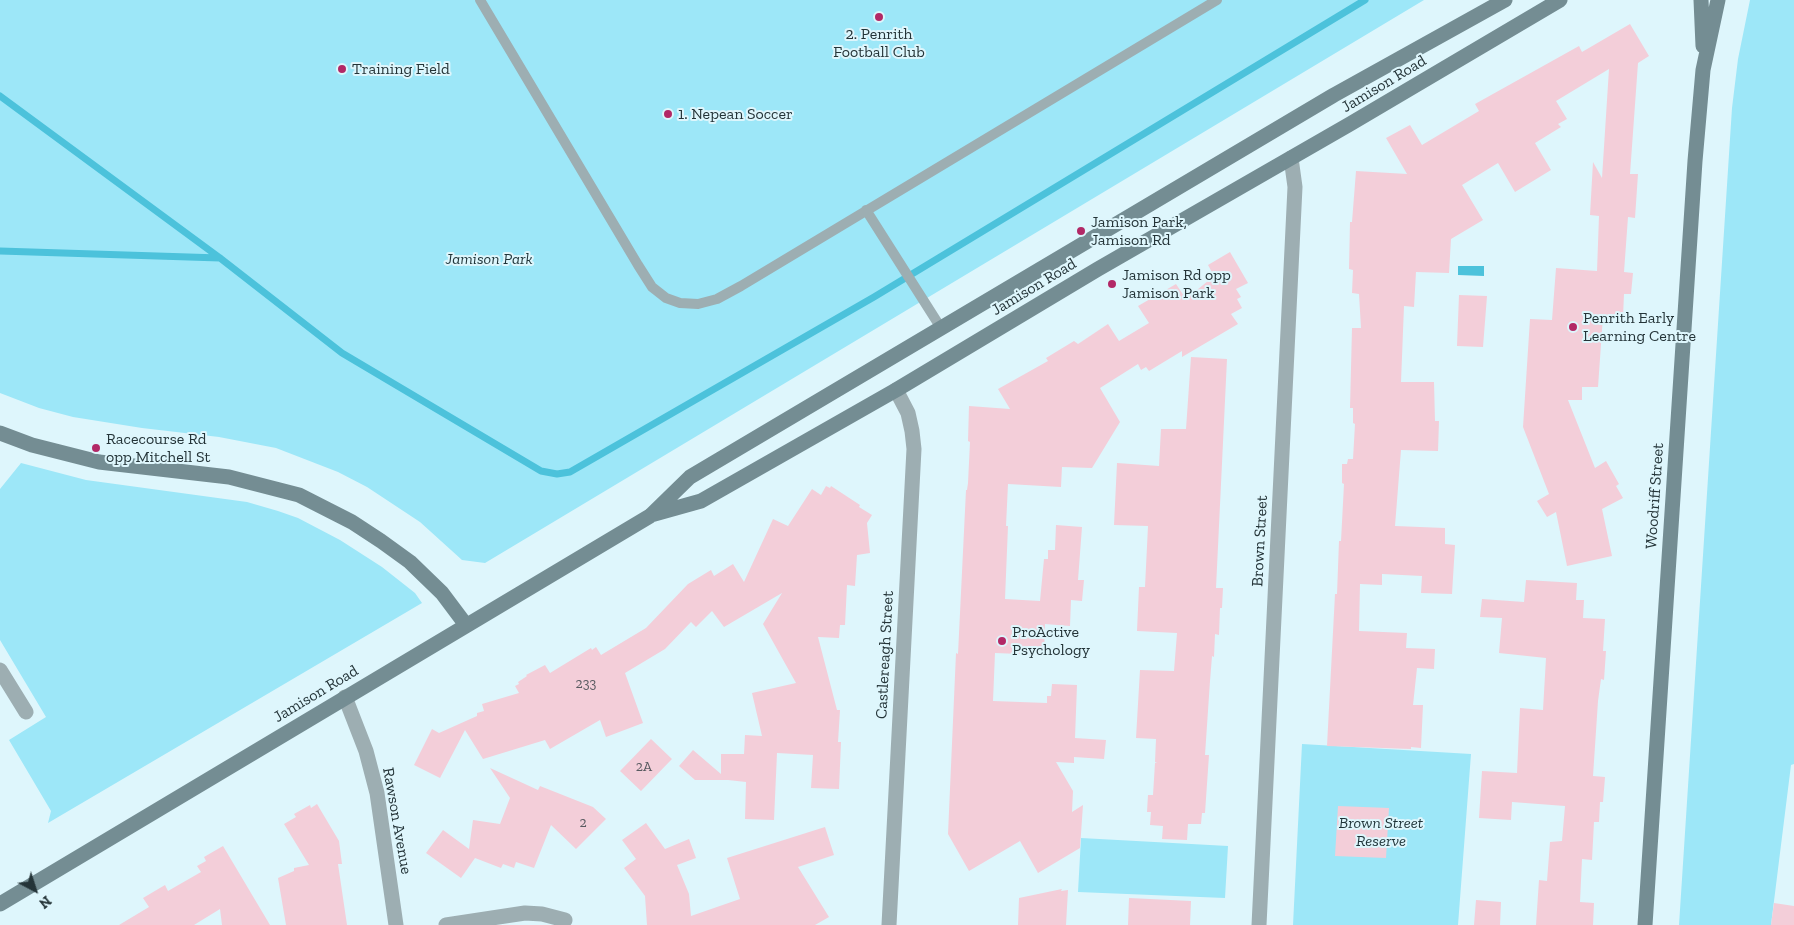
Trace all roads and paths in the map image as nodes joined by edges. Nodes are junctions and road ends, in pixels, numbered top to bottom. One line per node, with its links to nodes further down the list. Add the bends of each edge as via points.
1 (480, 0): 9 (lane, via 638,265 652,287 666,298 698,304 717,299)
2 (1217, 0): 9 (lane)
3 (1505, 0): 10 (main road, Jamison Road, via 1334,95)
4 (1560, 0): 8 (main road, Jamison Road)
5 (1701, 0): 7 (main road, Woodriff Street)
6 (1718, 0): 7 (main road, Woodriff Street)
7 (1703, 70): 24 (main road, Woodriff Street, via 1694,161)
8 (1291, 158): 11 (main road, Jamison Road); 23 (street, Brown Street, via 1295,187)
9 (866, 210): 10 (lane)
10 (941, 328): 13 (main road, Jamison Road, via 690,477)
11 (896, 390): 13 (main road, Jamison Road, via 701,501); 22 (street, Castlereagh Street, via 908,413 914,449)
12 (1, 435): 14 (main road, via 99,462 229,477 299,495 352,522 410,562 442,593)
13 (650, 516): 14 (main road, Jamison Road)
14 (466, 625): 16 (main road, Jamison Road)
15 (0, 670): 17 (street)
16 (345, 697): 18 (main road, Jamison Road); 20 (street, Rawson Avenue, via 378,793)
17 (26, 712)
18 (0, 904)
19 (565, 920): 21 (street, via 525,913)
20 (396, 925)
21 (446, 925)
22 (888, 925)
23 (1258, 925)
24 (1645, 925)

